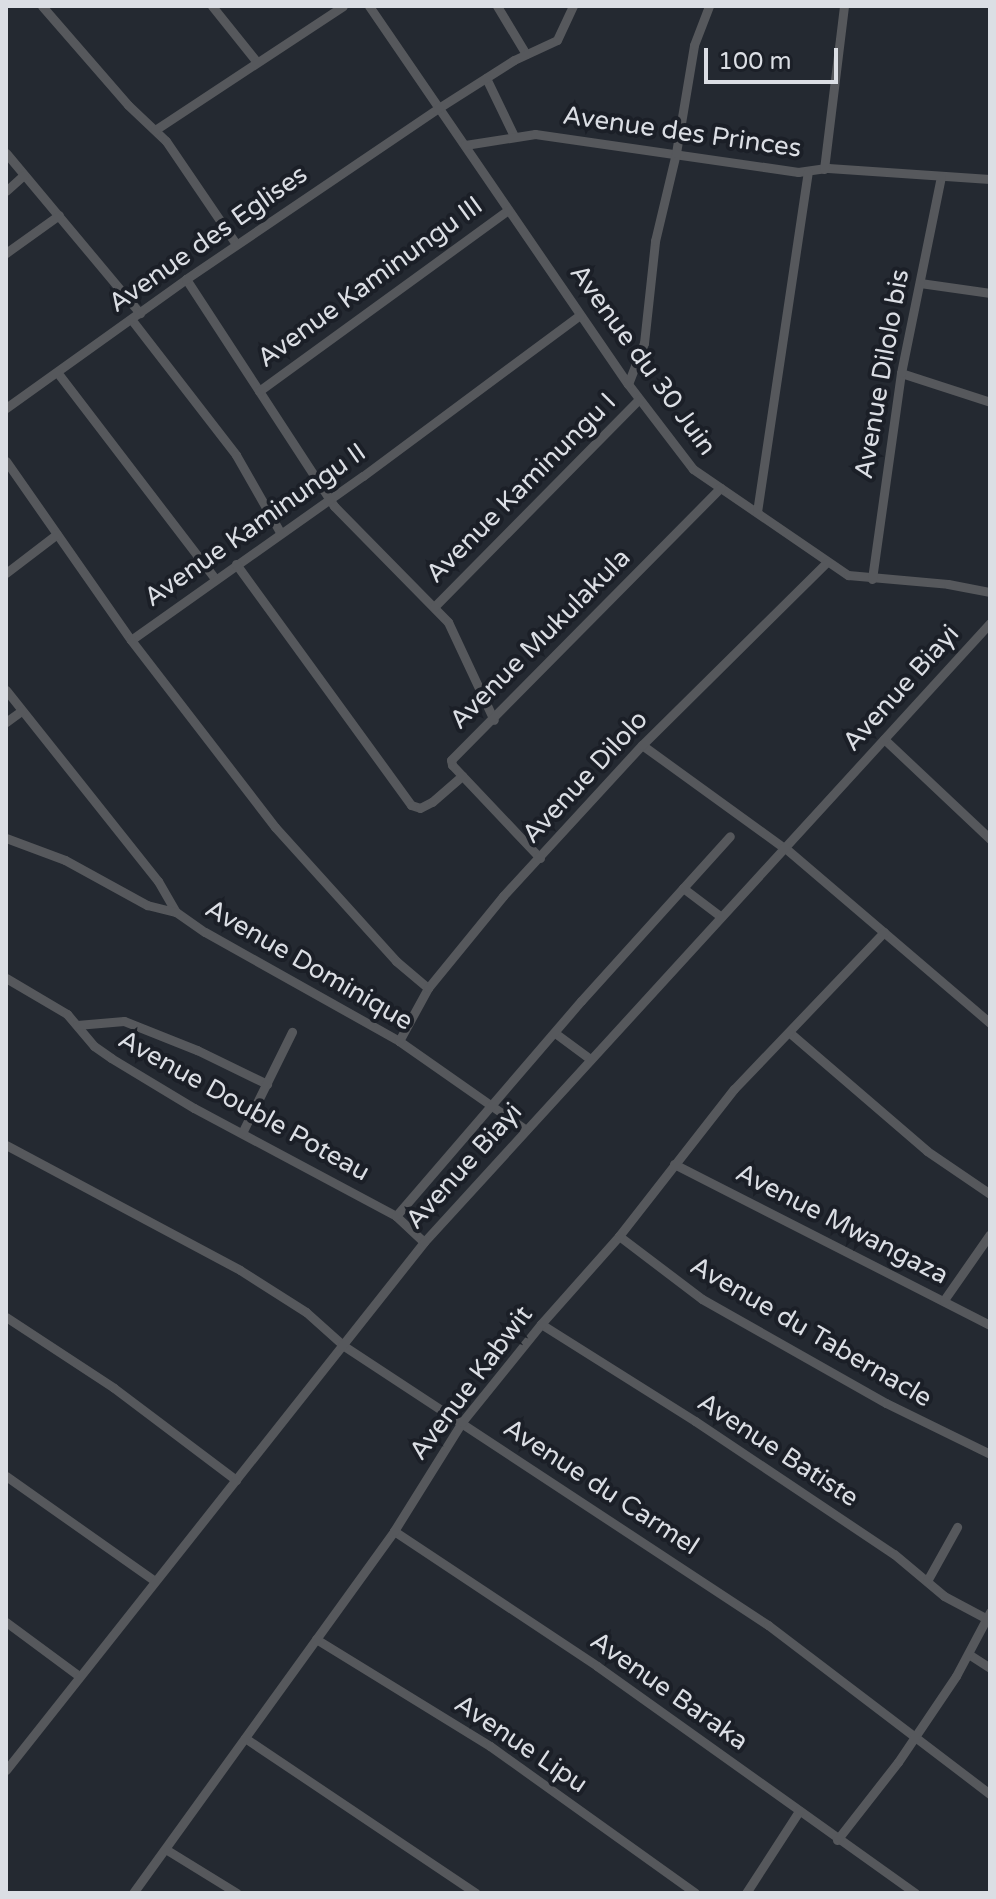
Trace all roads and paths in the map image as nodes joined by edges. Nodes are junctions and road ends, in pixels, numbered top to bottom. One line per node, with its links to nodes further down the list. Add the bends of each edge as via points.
1 (42, 6): 13 (street)
2 (212, 6): 10 (street)
3 (343, 6): 10 (street)
4 (369, 6): 12 (street, Avenue du 30 Juin)
5 (497, 6): 9 (street)
6 (573, 6): 9 (street, Avenue des Eglises, via 557,40)
7 (709, 6): 17 (street, Avenue Kaminungu I, via 694,45)
8 (844, 6): 18 (street)
9 (526, 54): 11 (street, Avenue des Eglises)
10 (256, 61): 13 (street)
11 (486, 78): 12 (street, Avenue des Eglises); 14 (street)
12 (437, 109): 15 (street, Avenue du 30 Juin); 26 (street, Avenue des Eglises)
13 (155, 130): 26 (street)
14 (514, 136): 15 (street, Avenue des Princes); 17 (street, Avenue des Princes, via 557,136)
15 (465, 145): 24 (street, Avenue du 30 Juin)
16 (6, 153): 20 (street)
17 (676, 153): 19 (street, Avenue des Princes); 35 (street, Avenue Kaminungu I, via 655,241 644,343)
18 (824, 169): 19 (street, Avenue des Princes); 21 (street, Avenue des Princes)
19 (808, 172): 43 (street)
20 (24, 175): 23 (street); 25 (street)
21 (941, 177): 22 (street, Avenue des Princes); 29 (street, Avenue Dilolo bis)
22 (990, 179)
23 (6, 191)
24 (508, 210): 31 (street, Avenue du 30 Juin); 36 (street, Avenue Kaminungu III)
25 (59, 215): 27 (street); 32 (street)
26 (236, 244): 28 (street, Avenue des Eglises)
27 (6, 253)
28 (186, 279): 32 (street, Avenue des Eglises); 36 (street)
29 (920, 283): 30 (street); 34 (street, Avenue Dilolo bis)
30 (990, 293)
31 (580, 315): 35 (street, Avenue du 30 Juin); 42 (street, Avenue Kaminungu II)
32 (135, 316): 33 (street, Avenue des Eglises); 44 (street, via 243,465)
33 (57, 372): 39 (street, Avenue des Eglises); 49 (street)
34 (901, 373): 38 (street); 50 (street, Avenue Dilolo bis)
35 (628, 384): 37 (street, Avenue du 30 Juin)
36 (259, 391): 42 (street)
37 (639, 399): 41 (street, Avenue du 30 Juin, via 684,460); 52 (street, Avenue Kaminungu I)
38 (990, 402)
39 (6, 408)
40 (6, 461): 45 (street, Avenue Kaminungu II)
41 (720, 488): 43 (street, Avenue du 30 Juin); 57 (street, Avenue Mukulakula)
42 (328, 497): 44 (street, Avenue Kaminungu II); 52 (street)
43 (757, 512): 46 (street, Avenue du 30 Juin)
44 (280, 532): 47 (street, Avenue Kaminungu II)
45 (57, 534): 48 (street); 54 (street, Avenue Kaminungu II)
46 (827, 562): 50 (street, Avenue du 30 Juin, via 848,575); 60 (street, Avenue Dilolo)
47 (236, 564): 49 (street, Avenue Kaminungu II); 61 (street, via 411,805 420,808 432,802)
48 (6, 573)
49 (215, 579): 54 (street, Avenue Kaminungu II)
50 (872, 579): 51 (street, Avenue du 30 Juin)
51 (990, 592)
52 (434, 607): 57 (street, via 454,633)
53 (990, 623): 59 (street, Avenue Biayi)
54 (131, 640): 72 (street, via 275,827 403,968)
55 (6, 690): 56 (street, Avenue Dominique)
56 (21, 711): 58 (street); 68 (street, Avenue Dominique, via 158,881)
57 (494, 720): 61 (street, Avenue Mukulakula, via 451,760)
58 (6, 722)
59 (884, 739): 62 (street); 65 (street, Avenue Biayi)
60 (642, 745): 65 (street); 66 (street, Avenue Dilolo)
61 (462, 776): 66 (street)
62 (988, 833)
63 (730, 836): 67 (street)
64 (6, 838): 68 (street, via 65,860 147,905)
65 (783, 847): 69 (street, Avenue Biayi); 70 (street)
66 (540, 858): 72 (street, Avenue Dilolo)
67 (683, 888): 69 (street); 76 (street)
68 (176, 912): 78 (street, Avenue Dominique)
69 (720, 916): 79 (street, Avenue Biayi)
70 (884, 932): 73 (street); 77 (street, Avenue Kabwit)
71 (6, 978): 74 (street, Avenue Double Poteau)
72 (428, 988): 78 (street, Avenue Dilolo)
73 (990, 1023)
74 (77, 1025): 80 (street, via 124,1021); 83 (street, Avenue Double Poteau, via 111,1058)
75 (292, 1032): 80 (street)
76 (555, 1033): 79 (street); 81 (street)
77 (790, 1033): 85 (street, Avenue Kabwit, via 734,1089); 86 (street, via 927,1151)
78 (399, 1041): 81 (street, Avenue Dominique)
79 (590, 1059): 82 (street, Avenue Biayi)
80 (267, 1084): 83 (street)
81 (494, 1105): 82 (street, Avenue Dominique); 87 (street)
82 (526, 1130): 90 (street, Avenue Biayi)
83 (242, 1133): 87 (street, Avenue Double Poteau)
84 (6, 1145): 95 (street, Avenue du Carmel, via 240,1270 306,1312)
85 (674, 1164): 89 (street, Avenue Kabwit); 91 (street, Avenue Mwangaza)
86 (990, 1194)
87 (396, 1216): 90 (street, Avenue Double Poteau)
88 (990, 1234): 91 (street)
89 (619, 1236): 93 (street, Avenue Kabwit); 97 (street, Avenue du Tabernacle, via 702,1299 886,1403)
90 (424, 1242): 95 (street, Avenue Biayi)
91 (944, 1300): 94 (street, Avenue Mwangaza)
92 (6, 1317): 99 (street, via 114,1388)
93 (541, 1324): 96 (street, Avenue Kabwit); 103 (street, Avenue Batiste, via 793,1486)
94 (990, 1325)
95 (344, 1346): 96 (street, Avenue du Carmel); 99 (street, Avenue Biayi)
96 (462, 1422): 101 (street, Avenue Kabwit); 110 (street, Avenue du Carmel, via 756,1616)
97 (990, 1454)
98 (6, 1476): 102 (street)
99 (236, 1480): 102 (street, Avenue Biayi)
100 (957, 1527): 103 (street)
101 (394, 1531): 106 (street, Avenue Kabwit); 114 (street, Avenue Baraka, via 597,1666)
102 (155, 1581): 109 (street, Avenue Biayi)
103 (927, 1581): 104 (street, Avenue Batiste, via 944,1596)
104 (988, 1616): 107 (street)
105 (6, 1622): 109 (street)
106 (316, 1639): 111 (street, Avenue Kabwit); 120 (street, Avenue Lipu, via 490,1746)
107 (970, 1655): 108 (street); 110 (street)
108 (990, 1668)
109 (79, 1676): 112 (street, Avenue Biayi)
110 (914, 1735): 113 (street, Avenue du Carmel); 115 (street)
111 (245, 1738): 116 (street, Avenue Kabwit); 119 (street)
112 (6, 1770)
113 (990, 1794)
114 (799, 1811): 115 (street, Avenue Baraka); 121 (street)
115 (837, 1840): 122 (street, Avenue Baraka)
116 (167, 1850): 117 (street, Avenue Kabwit); 118 (street)
117 (133, 1893)
118 (237, 1893)
119 (476, 1893)
120 (695, 1893)
121 (746, 1893)
122 (915, 1893)

